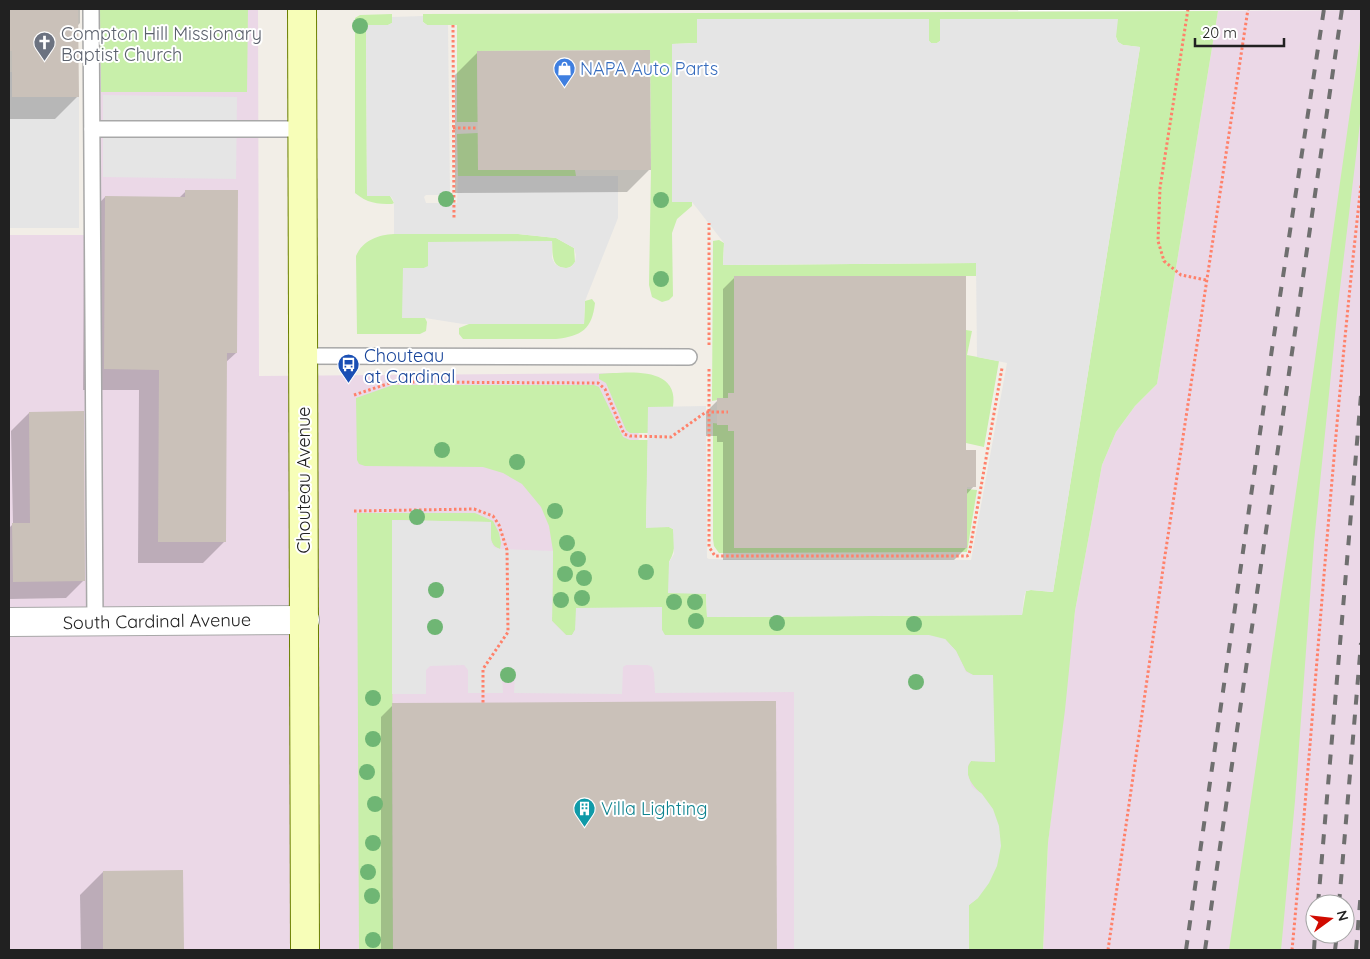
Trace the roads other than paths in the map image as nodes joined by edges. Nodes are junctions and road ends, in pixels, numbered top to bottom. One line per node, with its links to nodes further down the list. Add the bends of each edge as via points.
1 (91, 9): 3 (lane)
2 (302, 9): 4 (main road, Chouteau Avenue)
3 (92, 129): 4 (lane); 9 (lane)
4 (302, 129): 5 (main road, Chouteau Avenue)
5 (303, 356): 6 (lane); 7 (main road, Chouteau Avenue)
6 (689, 357)
7 (305, 620): 9 (street, South Cardinal Avenue); 10 (main road, Chouteau Avenue)
8 (9, 622): 9 (street, South Cardinal Avenue)
9 (95, 622)
10 (305, 950)

